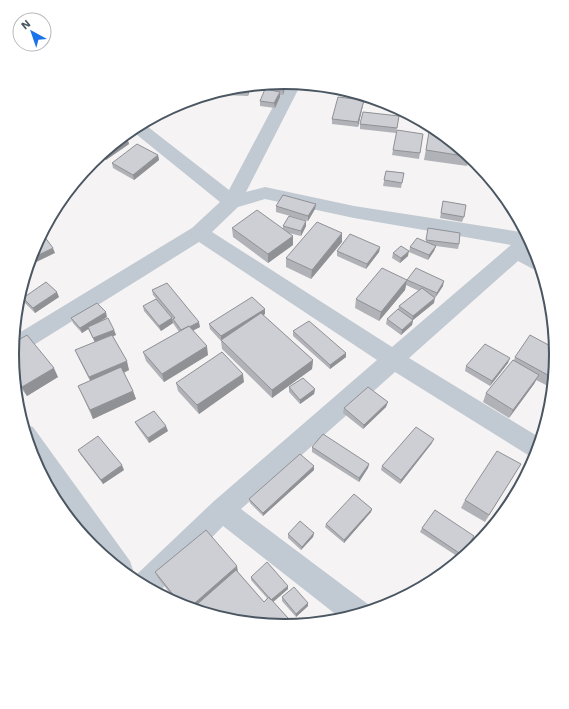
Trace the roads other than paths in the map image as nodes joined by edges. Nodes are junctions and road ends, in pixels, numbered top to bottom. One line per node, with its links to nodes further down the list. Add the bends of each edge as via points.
1 (290, 89): 3 (street)
2 (142, 131): 3 (street)
3 (232, 202): 4 (street); 5 (street, via 265,193)
4 (199, 233): 6 (street); 7 (street)
5 (525, 244): 7 (street)
6 (20, 344)
7 (394, 360): 8 (street); 10 (street)
8 (534, 447)
9 (37, 452): 11 (street)
10 (222, 510): 12 (street); 13 (street)
11 (108, 553)
12 (149, 582)
13 (354, 611)

